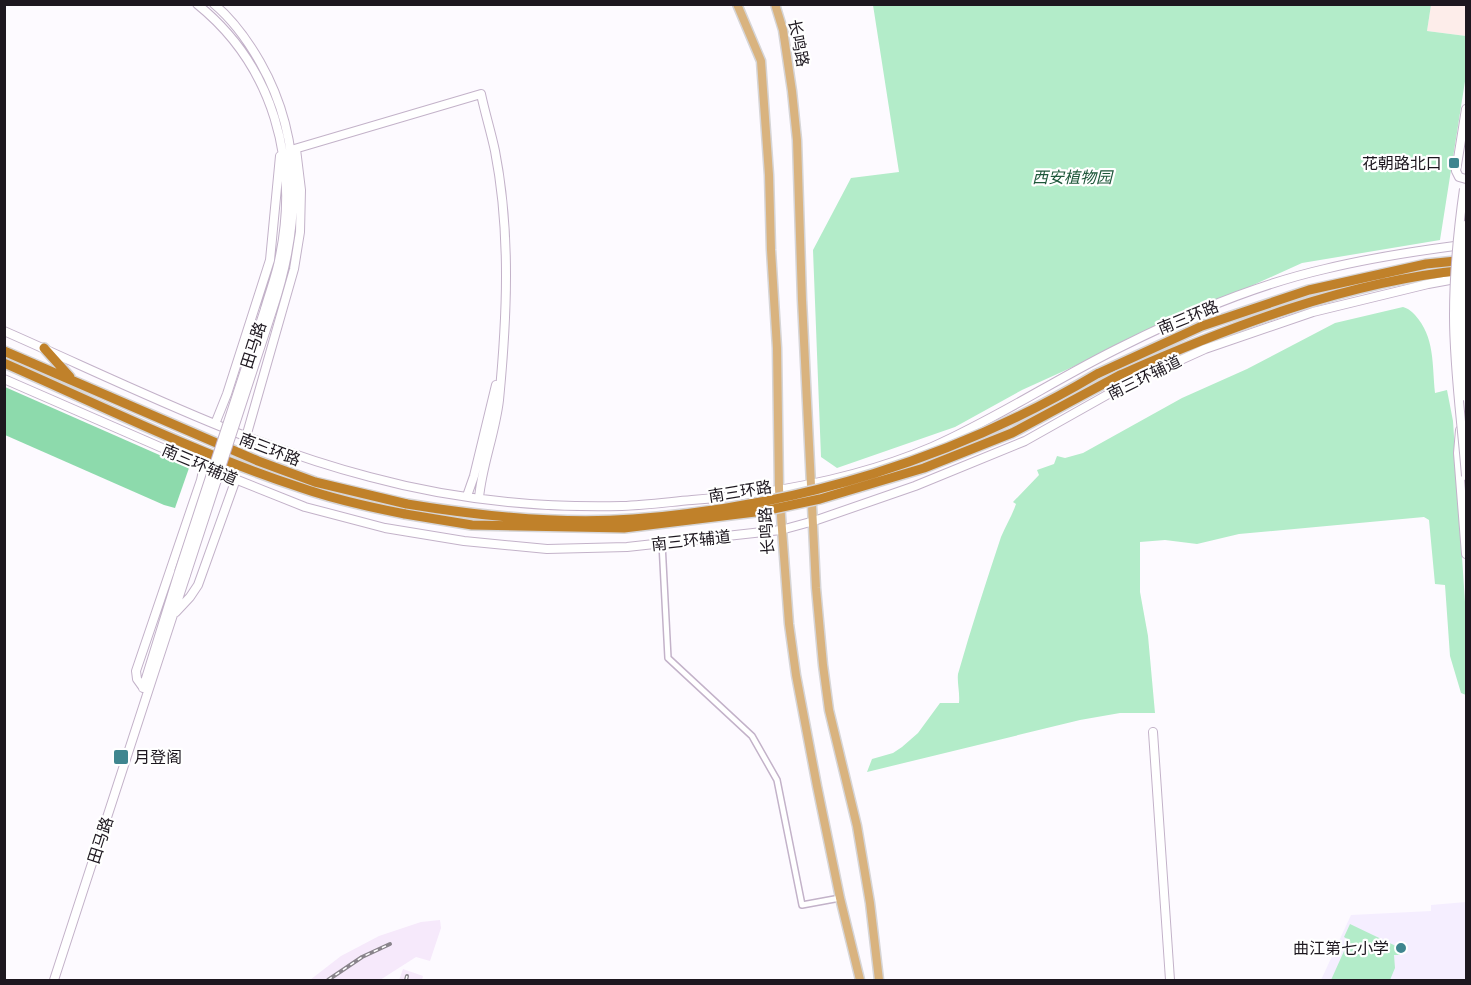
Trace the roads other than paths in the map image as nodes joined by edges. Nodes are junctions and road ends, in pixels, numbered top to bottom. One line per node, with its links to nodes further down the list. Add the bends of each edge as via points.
1 (198, 4): 6 (main road, 田马路, via 242,51 267,95)
2 (214, 4): 7 (main road, 田马路, via 250,44 275,88)
3 (737, 4): 30 (main road, 长鸣路, via 761,61 777,348)
4 (775, 4): 29 (main road, 长鸣路, via 784,40 797,140)
5 (1467, 109): 8 (main road, via 1456,171 1459,177)
6 (282, 143): 14 (main road, 田马路, via 286,175 284,220); 24 (main road, via 270,260)
7 (293, 150): 14 (main road, 田马路, via 289,251); 19 (main road, via 481,93 495,152 504,231 506,307); 25 (main road, via 301,190 294,269)
8 (1467, 178)
9 (1464, 189): 27 (main road, bridge, via 1455,256 1454,319)
10 (1467, 225): 23 (main road, bridge, via 1460,326)
11 (1467, 245): 29 (main road, via 1334,267 1256,289 1120,347 932,447)
12 (1467, 260): 22 (highway, 南三环路, bridge, via 1426,264 1309,290 1202,326 1097,374 972,439 889,470 781,500 715,511 609,520 551,519 457,512 357,494 225,447)
13 (1461, 276): 18 (highway, 南三环路, bridge, via 1427,274 1309,302 1203,338 1120,375 1012,433 924,468 764,511 624,528 472,525 353,503 233,463); 20 (main road); 33 (main road, 南三环辅道, via 1313,312 1205,349 1121,387 1024,441 915,486); 36 (main road, via 1454,387)
14 (268, 310): 37 (main road, 田马路, bridge)
15 (4, 331): 16 (main road)
16 (44, 348): 22 (highway); 24 (main road)
17 (4, 351): 22 (highway, 南三环路)
18 (4, 363)
19 (501, 370): 31 (main road); 32 (main road)
20 (1467, 378)
21 (4, 379): 26 (main road, 南三环辅道)
22 (74, 381)
23 (1467, 397)
24 (215, 424): 25 (main road)
25 (246, 437): 31 (main road, via 369,477)
26 (204, 466): 28 (main road, 南三环辅道); 39 (main road, via 136,671)
27 (1467, 476)
28 (236, 479): 35 (main road, 南三环辅道, via 316,510 385,528 464,541 547,549); 38 (main road, via 198,585)
29 (811, 483): 30 (main road); 33 (main road, 长鸣路)
30 (778, 489): 32 (main road, via 724,498 624,506); 34 (main road, 长鸣路)
31 (467, 496): 32 (main road)
32 (479, 498)
33 (814, 521): 34 (main road, 南三环辅道); 45 (main road, 长鸣路, via 816,588 829,710 856,826)
34 (781, 530): 35 (main road, 南三环辅道); 42 (main road, 长鸣路, via 796,675)
35 (662, 543): 42 (street, via 668,658 752,736 777,780 802,905)
36 (1467, 554)
37 (182, 574): 38 (main road, 田马路); 39 (main road, 田马路)
38 (175, 613): 40 (main road, 田马路)
39 (142, 686): 40 (main road, 田马路)
40 (144, 699): 43 (main road, 田马路)
41 (1153, 732): 46 (main road)
42 (840, 898): 44 (main road, 长鸣路)
43 (54, 981)
44 (860, 981)
45 (879, 981)
46 (1170, 981)

